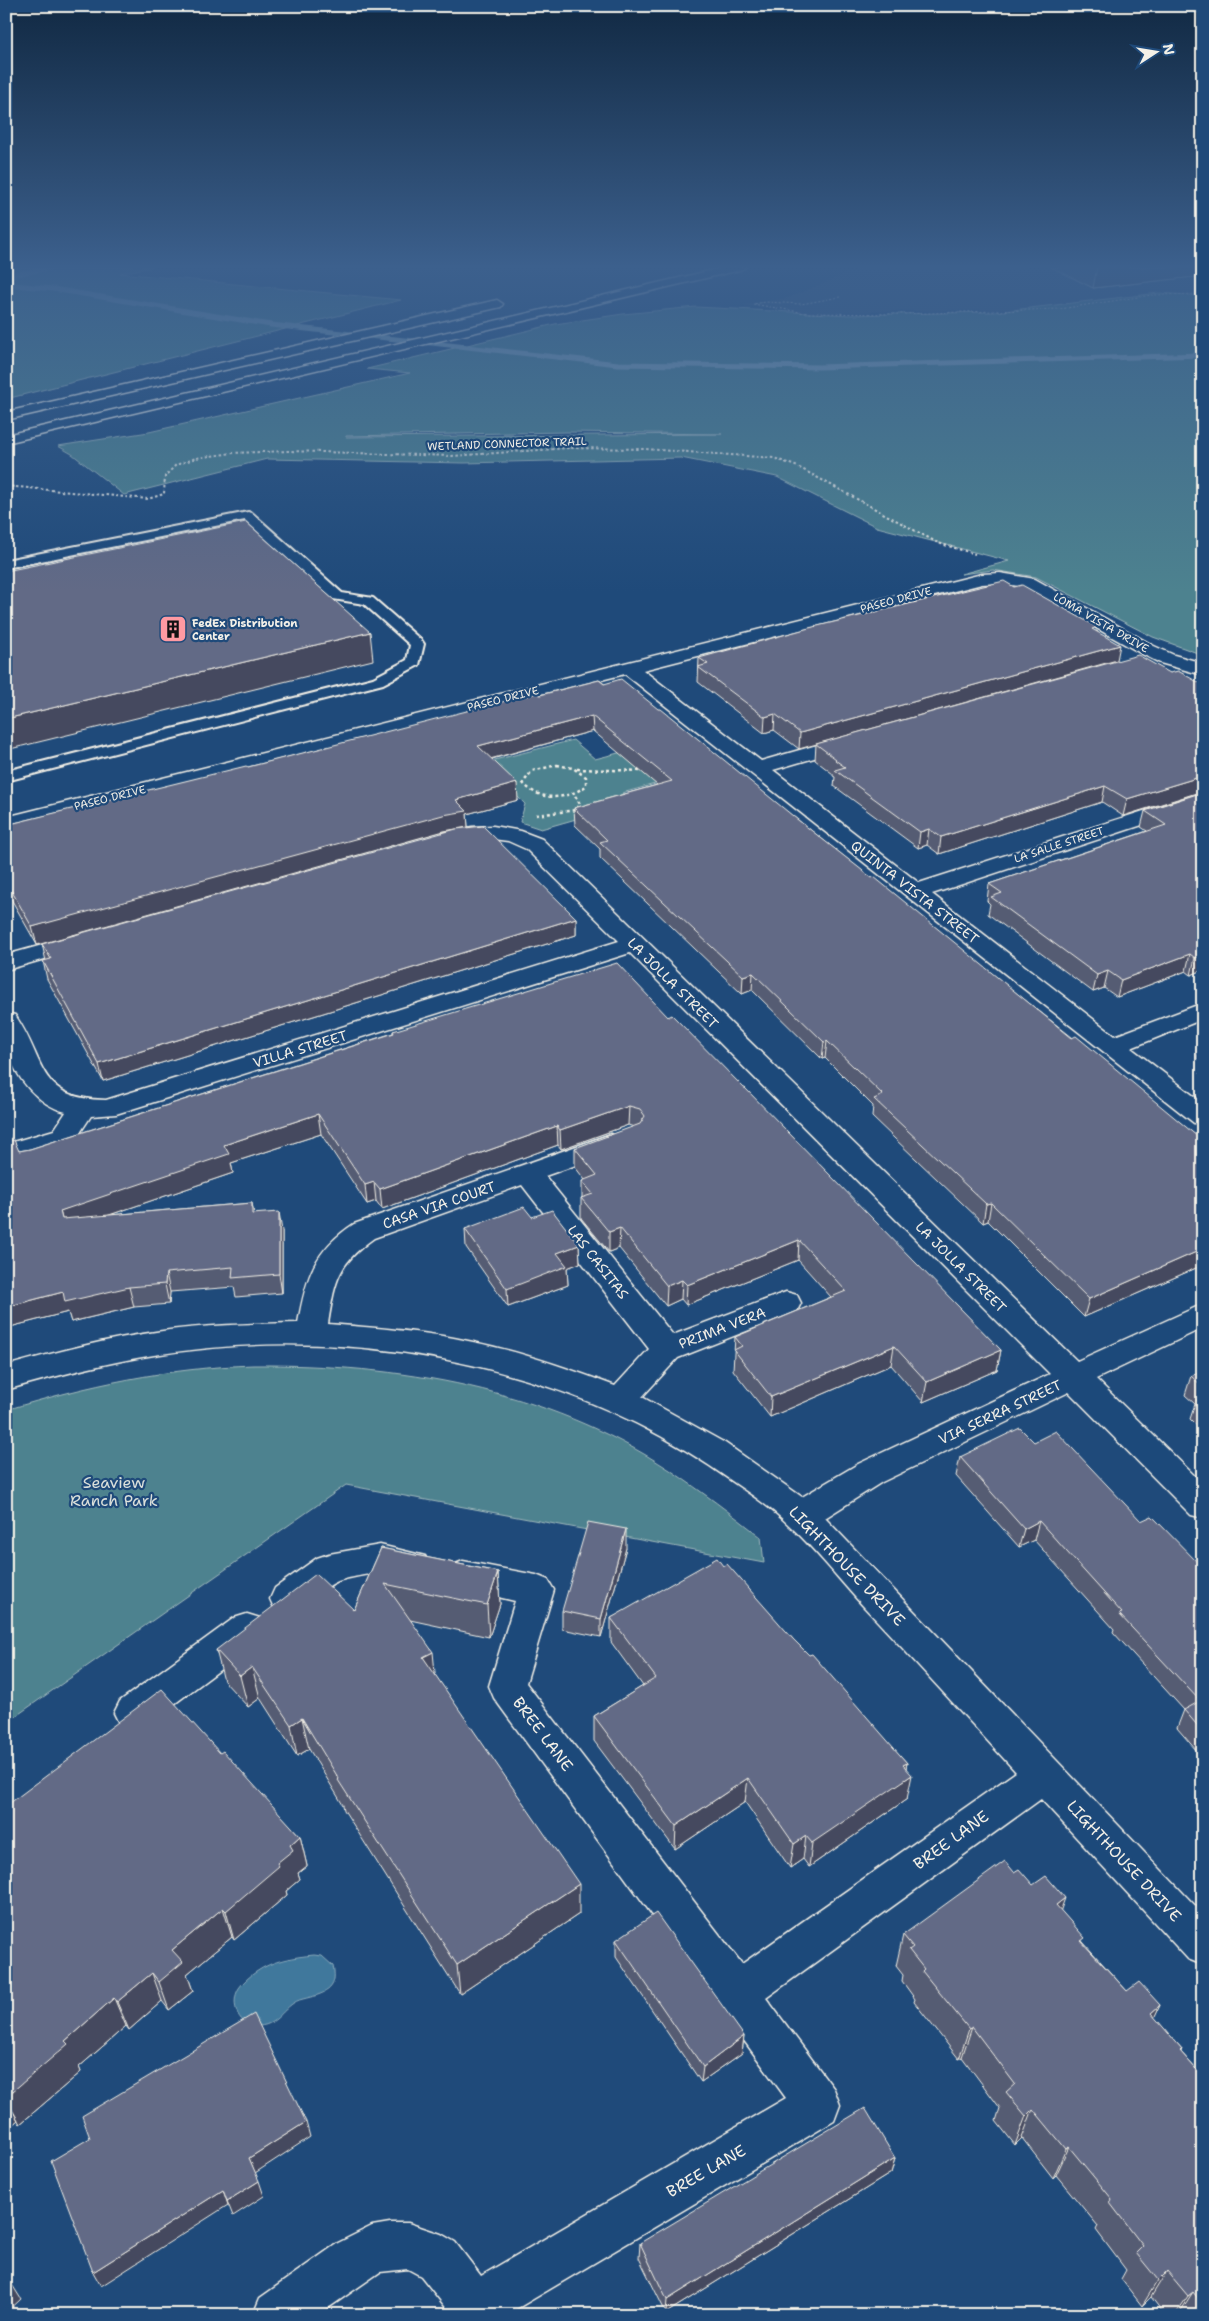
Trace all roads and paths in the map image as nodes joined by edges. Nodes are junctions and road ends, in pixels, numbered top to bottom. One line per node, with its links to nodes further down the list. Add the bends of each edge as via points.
1 (184, 375): 3 (main road)
2 (277, 375): 4 (main road)
3 (6, 416)
4 (6, 439)
5 (6, 486): 7 (path, WETLAND CONNECTOR TRAIL, via 148,499 164,494 165,476 176,465 196,458 233,453 289,451 452,456 569,448 748,454 774,458 798,467 938,543 977,554 991,562)
6 (6, 564): 16 (lane, via 248,516 338,596 368,601 417,644 414,662 378,682)
7 (1000, 578): 8 (main road, LOMA VISTA DRIVE, via 1037,587); 10 (main road, PASEO DRIVE, via 968,582)
8 (1158, 656): 9 (main road); 11 (main road, LOMA VISTA DRIVE)
9 (1131, 663)
10 (628, 667): 13 (main road, QUINTA VISTA STREET); 20 (main road, PASEO DRIVE)
11 (1203, 669)
12 (867, 737): 13 (main road)
13 (758, 768): 22 (main road, QUINTA VISTA STREET)
14 (577, 769): 15 (path); 17 (path, via 587,782); 17 (path, via 557,765 536,769 528,772 523,783 533,793 542,796)
15 (650, 771)
16 (6, 776)
17 (574, 794): 19 (path, via 580,804 576,810 539,814)
18 (1203, 798): 22 (main road, LA SALLE STREET)
19 (530, 820)
20 (6, 824)
21 (425, 846): 24 (main road, LA JOLLA STREET, via 473,833 520,837 534,844)
22 (915, 892): 28 (main road, QUINTA VISTA STREET)
23 (103, 936): 25 (main road)
24 (634, 944): 29 (main road, VILLA STREET, via 126,1103); 39 (main road, LA JOLLA STREET)
25 (6, 963)
26 (1203, 1010): 28 (main road)
27 (6, 1020): 29 (main road, VILLA STREET, via 46,1094 57,1102)
28 (1112, 1046): 30 (main road, QUINTA VISTA STREET)
29 (82, 1109): 32 (main road, via 64,1136)
30 (1203, 1117)
31 (629, 1136): 33 (main road, CASA VIA COURT)
32 (8, 1153)
33 (528, 1174): 36 (main road, CASA VIA COURT, via 364,1232 347,1241 333,1255 325,1270); 37 (main road, LAS CASITAS)
34 (786, 1303): 37 (main road, PRIMA VERA)
35 (1203, 1315): 39 (main road, VIA SERRA STREET)
36 (311, 1335): 38 (main road, LIGHTHOUSE DRIVE, via 242,1335 169,1342 74,1360); 40 (main road, LIGHTHOUSE DRIVE, via 386,1340 469,1352 546,1372)
37 (667, 1350): 40 (main road, PRIMA VERA)
38 (6, 1378)
39 (1072, 1378): 41 (main road, LA JOLLA STREET); 42 (main road, VIA SERRA STREET, via 870,1473)
40 (620, 1401): 42 (main road, LIGHTHOUSE DRIVE, via 717,1454)
41 (1203, 1505)
42 (801, 1515): 44 (main road, LIGHTHOUSE DRIVE)
43 (108, 1732): 46 (main road, BREE LANE, via 329,1568 380,1559 536,1590 507,1686)
44 (1043, 1775): 45 (main road, LIGHTHOUSE DRIVE); 46 (main road, BREE LANE)
45 (1203, 1944)
46 (737, 1993): 47 (main road, BREE LANE, via 818,2105)
47 (477, 2310): 48 (main road, BREE LANE, via 438,2259 408,2246 390,2246 372,2250 355,2260)
48 (277, 2315)

